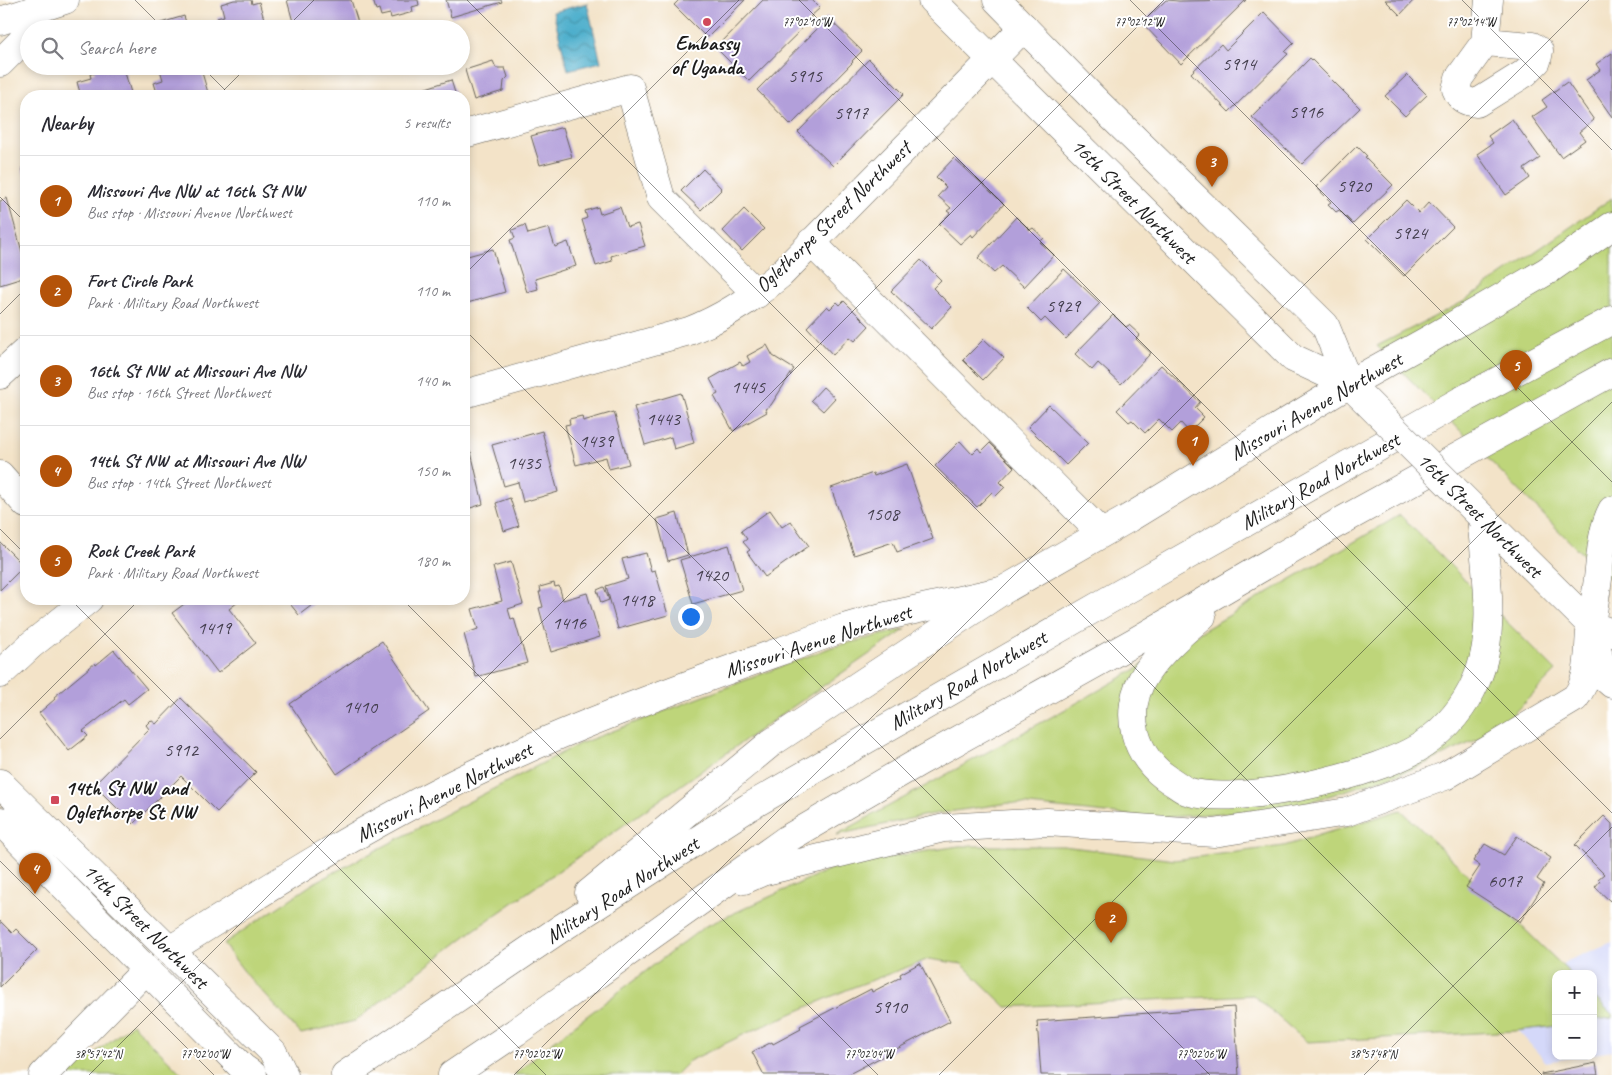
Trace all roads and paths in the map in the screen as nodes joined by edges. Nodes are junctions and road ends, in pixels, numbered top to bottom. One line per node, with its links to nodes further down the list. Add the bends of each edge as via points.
1 (63, 0): 5 (main road); 6 (main road)
2 (932, 0): 10 (main road, 16th Street Northwest)
3 (997, 0): 7 (main road, 16th Street Northwest)
4 (1489, 0): 8 (main road)
5 (43, 20)
6 (0, 21)
7 (1024, 27): 10 (main road, Oglethorpe Street Northwest); 22 (main road, 16th Street Northwest, via 1325,325)
8 (1485, 42)
9 (20, 43): 11 (main road)
10 (992, 60): 15 (main road, Oglethorpe Street Northwest); 22 (main road, 16th Street Northwest, via 1293,358)
11 (0, 63)
12 (470, 132): 17 (main road, via 630,88 661,198)
13 (1612, 226): 16 (main road, Missouri Avenue Northwest)
14 (1612, 238): 16 (main road)
15 (811, 242): 17 (main road, Oglethorpe Street Northwest); 28 (main road)
16 (1547, 271): 22 (main road, Missouri Avenue Northwest)
17 (756, 294): 23 (main road, Oglethorpe Street Northwest, via 715,320 689,331)
18 (1612, 320): 40 (main road, Military Road Northwest, via 1454,405 749,807)
19 (20, 357): 21 (main road)
20 (1612, 372): 29 (main road)
21 (0, 376)
22 (1349, 384): 27 (main road, 16th Street Northwest, bridge); 28 (main road, Missouri Avenue Northwest)
23 (470, 392)
24 (0, 475): 25 (main road)
25 (20, 497)
26 (1612, 510): 32 (main road, via 1604,533 1598,585)
27 (1481, 516): 29 (main road, via 1488,616 1485,658 1470,694 1441,731 1404,756 1334,779 1280,790 1210,796 1186,790 1150,763 1139,745 1133,709 1145,674 1155,660); 32 (main road, 16th Street Northwest)
28 (1101, 534): 30 (main road, Missouri Avenue Northwest)
29 (1252, 572): 37 (main road, via 787,839)
30 (1002, 591): 38 (main road, Missouri Avenue Northwest, via 844,628 598,718 493,764 399,811); 40 (main road, via 771,743)
31 (81, 605): 33 (main road)
32 (1601, 629): 34 (main road, via 1604,676); 37 (main road, via 1585,680 1575,698 1444,776 1347,812 1214,833 1047,822 944,828 762,872)
33 (0, 674)
34 (1612, 684)
35 (0, 783): 38 (main road, 14th Street Northwest)
36 (0, 821): 39 (main road, 14th Street Northwest)
37 (702, 899): 45 (main road)
38 (170, 950): 43 (main road, 14th Street Northwest, via 273,1052)
39 (146, 970): 41 (main road); 42 (main road, 14th Street Northwest, via 243,1068)
40 (476, 986): 44 (main road, Military Road Northwest)
41 (43, 1075)
42 (254, 1075)
43 (284, 1075)
44 (345, 1075)
45 (452, 1075)

